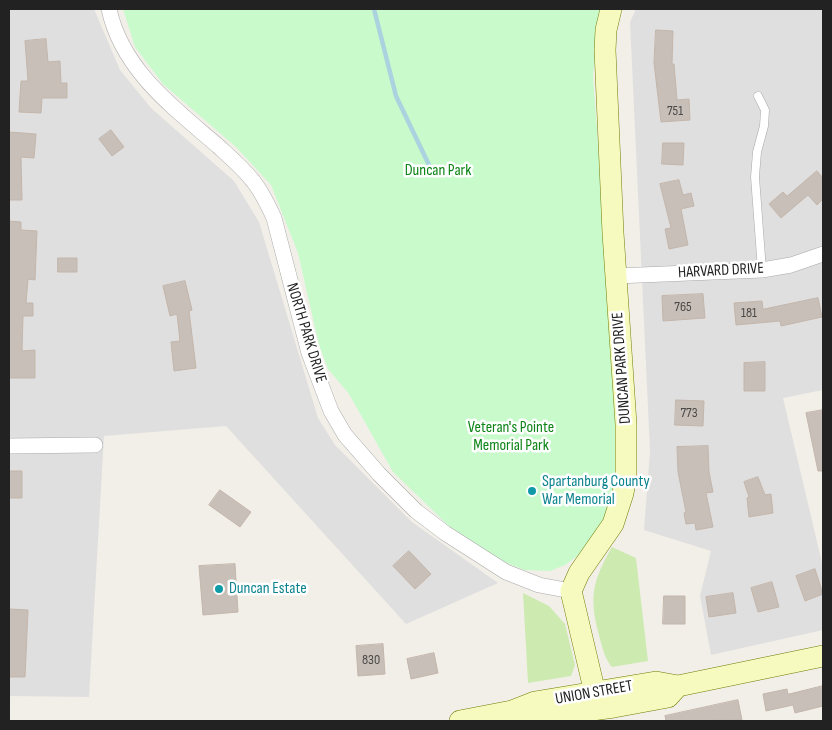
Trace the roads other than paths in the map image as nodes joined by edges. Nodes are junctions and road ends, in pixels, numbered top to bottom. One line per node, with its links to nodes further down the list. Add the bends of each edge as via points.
1 (109, 9): 9 (street, NORTH PARK DRIVE, via 120,41 149,84 239,165 265,198 274,218 309,353 331,411 345,435 397,492 446,534 506,572 539,585)
2 (611, 9): 6 (street, DUNCAN PARK DRIVE, via 604,50)
3 (758, 96): 5 (lane, via 765,110 754,177)
4 (823, 254): 5 (street, HARVARD DRIVE, via 791,266)
5 (762, 270): 6 (street, HARVARD DRIVE)
6 (616, 276): 9 (street, DUNCAN PARK DRIVE, via 626,424 624,493 613,524 579,573)
7 (95, 445): 8 (street)
8 (9, 446)
9 (571, 591): 11 (street)
10 (823, 656): 11 (street, UNION STREET, via 678,686 668,697)
11 (598, 701): 12 (street, UNION STREET, via 524,719 512,711)
12 (460, 721)

